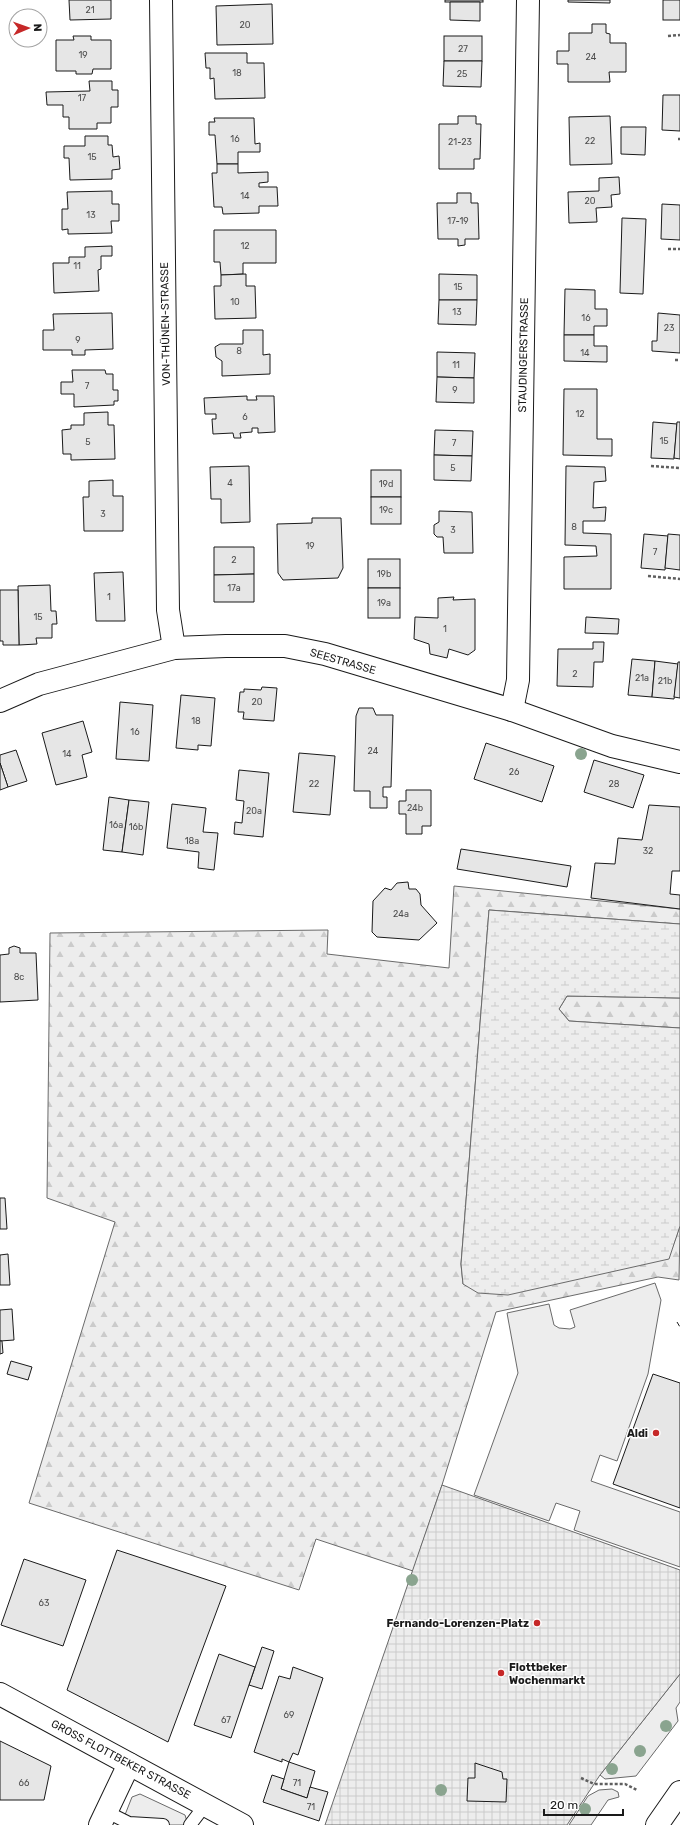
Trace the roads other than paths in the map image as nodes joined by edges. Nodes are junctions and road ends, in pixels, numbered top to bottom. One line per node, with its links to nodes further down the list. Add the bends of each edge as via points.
1 (162, 0): 3 (street, VON-THÜNEN-STRASSE, via 168,610)
2 (528, 0): 5 (street, STAUDINGERSTRASSE, via 518,680)
3 (174, 648): 4 (street, SEESTRASSE, via 39,684); 5 (street, SEESTRASSE, via 286,646 325,654)
4 (0, 701)
5 (512, 710): 6 (street, SEESTRASSE, via 612,746)
6 (680, 762)
7 (0, 1694): 8 (street, GROSS FLOTTBEKER STRASSE)
8 (129, 1764): 10 (street, GROSS FLOTTBEKER STRASSE); 11 (street)
9 (680, 1792): 15 (street)
10 (206, 1804): 13 (lane); 14 (street, GROSS FLOTTBEKER STRASSE)
11 (103, 1818): 12 (lane)
12 (163, 1825)
13 (190, 1825)
14 (242, 1825)
15 (657, 1825)

